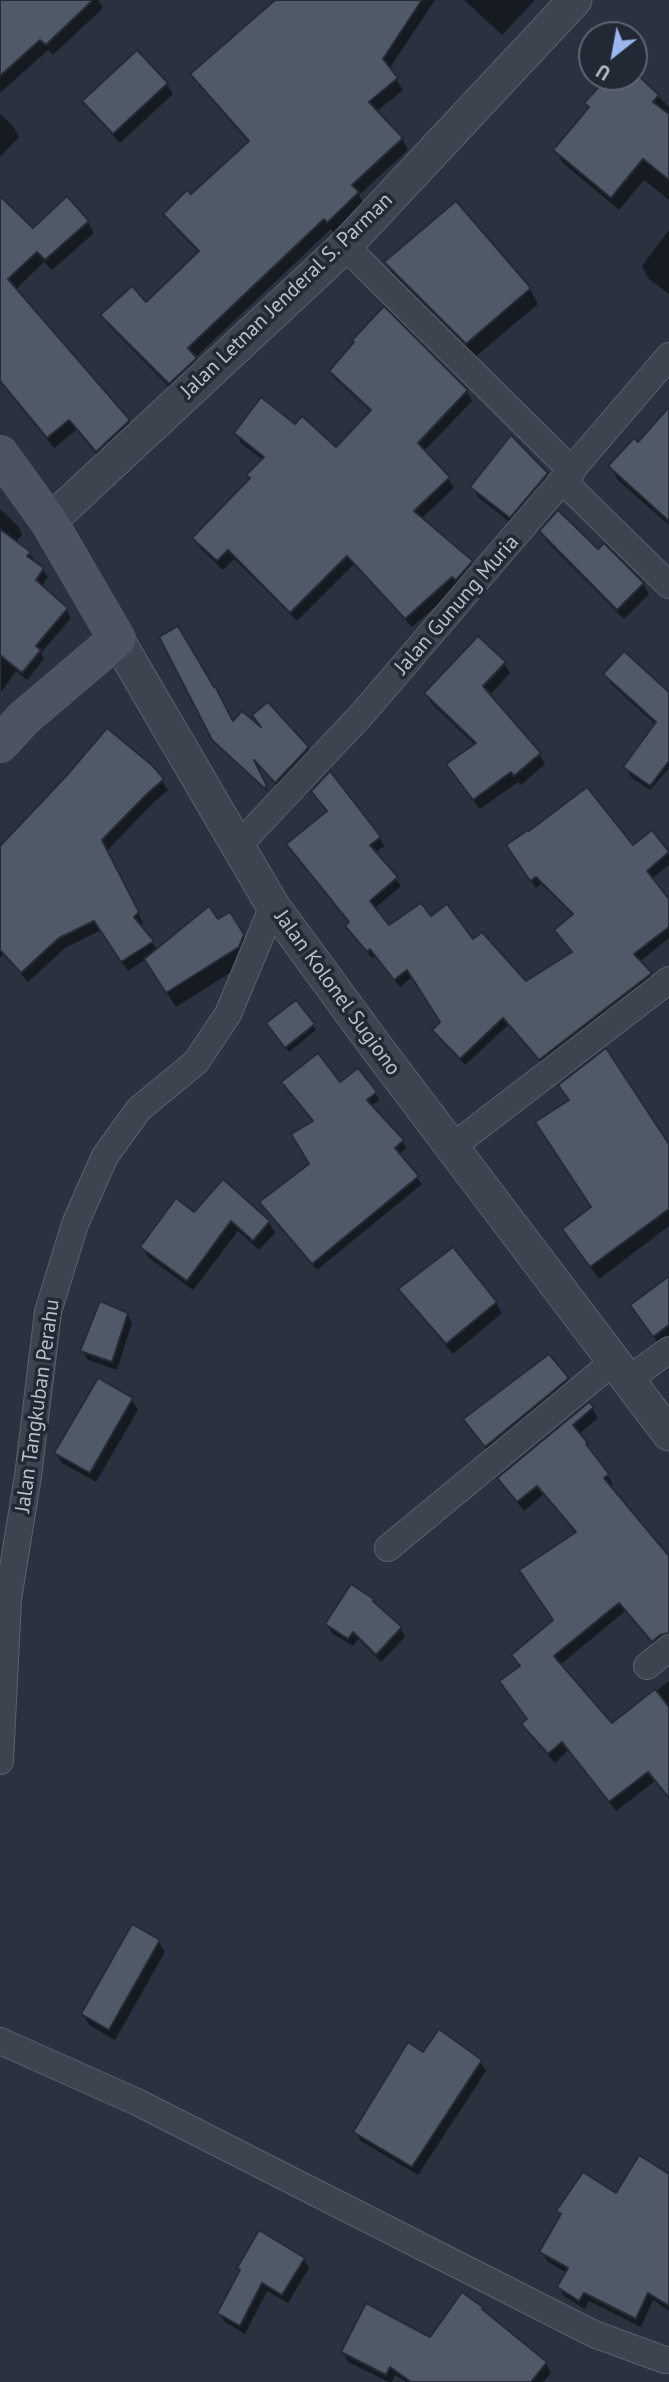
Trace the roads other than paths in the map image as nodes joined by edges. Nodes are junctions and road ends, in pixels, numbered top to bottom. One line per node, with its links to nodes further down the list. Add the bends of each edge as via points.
1 (567, 3): 2 (street, Jalan Letnan Jenderal S. Parman)
2 (345, 246): 5 (street); 6 (street, Jalan Letnan Jenderal S. Parman)
3 (669, 356): 5 (street, Jalan Gunung Muria)
4 (0, 454): 6 (main road, Jalan Kolonel Sugiono)
5 (568, 476): 7 (street); 10 (street, Jalan Gunung Muria, via 363,713)
6 (48, 522): 8 (main road, Jalan Kolonel Sugiono)
7 (669, 585)
8 (117, 639): 9 (main road); 10 (street, Jalan Kolonel Sugiono)
9 (0, 744)
10 (237, 847): 11 (street, Jalan Kolonel Sugiono)
11 (273, 906): 13 (street, Jalan Kolonel Sugiono); 20 (street, Jalan Tangkuban Perahu, via 228,1014 196,1062 139,1109 105,1156 75,1224 48,1312 8,1599)
12 (669, 980): 13 (street)
13 (452, 1147): 15 (street, Jalan Kolonel Sugiono)
14 (669, 1350): 15 (street)
15 (621, 1371): 16 (street, Jalan Kolonel Sugiono); 17 (street)
16 (669, 1434)
17 (388, 1548)
18 (669, 1648): 19 (street)
19 (647, 1666)
20 (0, 1761)
21 (0, 2041): 22 (street, via 137,2102 594,2334)
22 (665, 2365)

